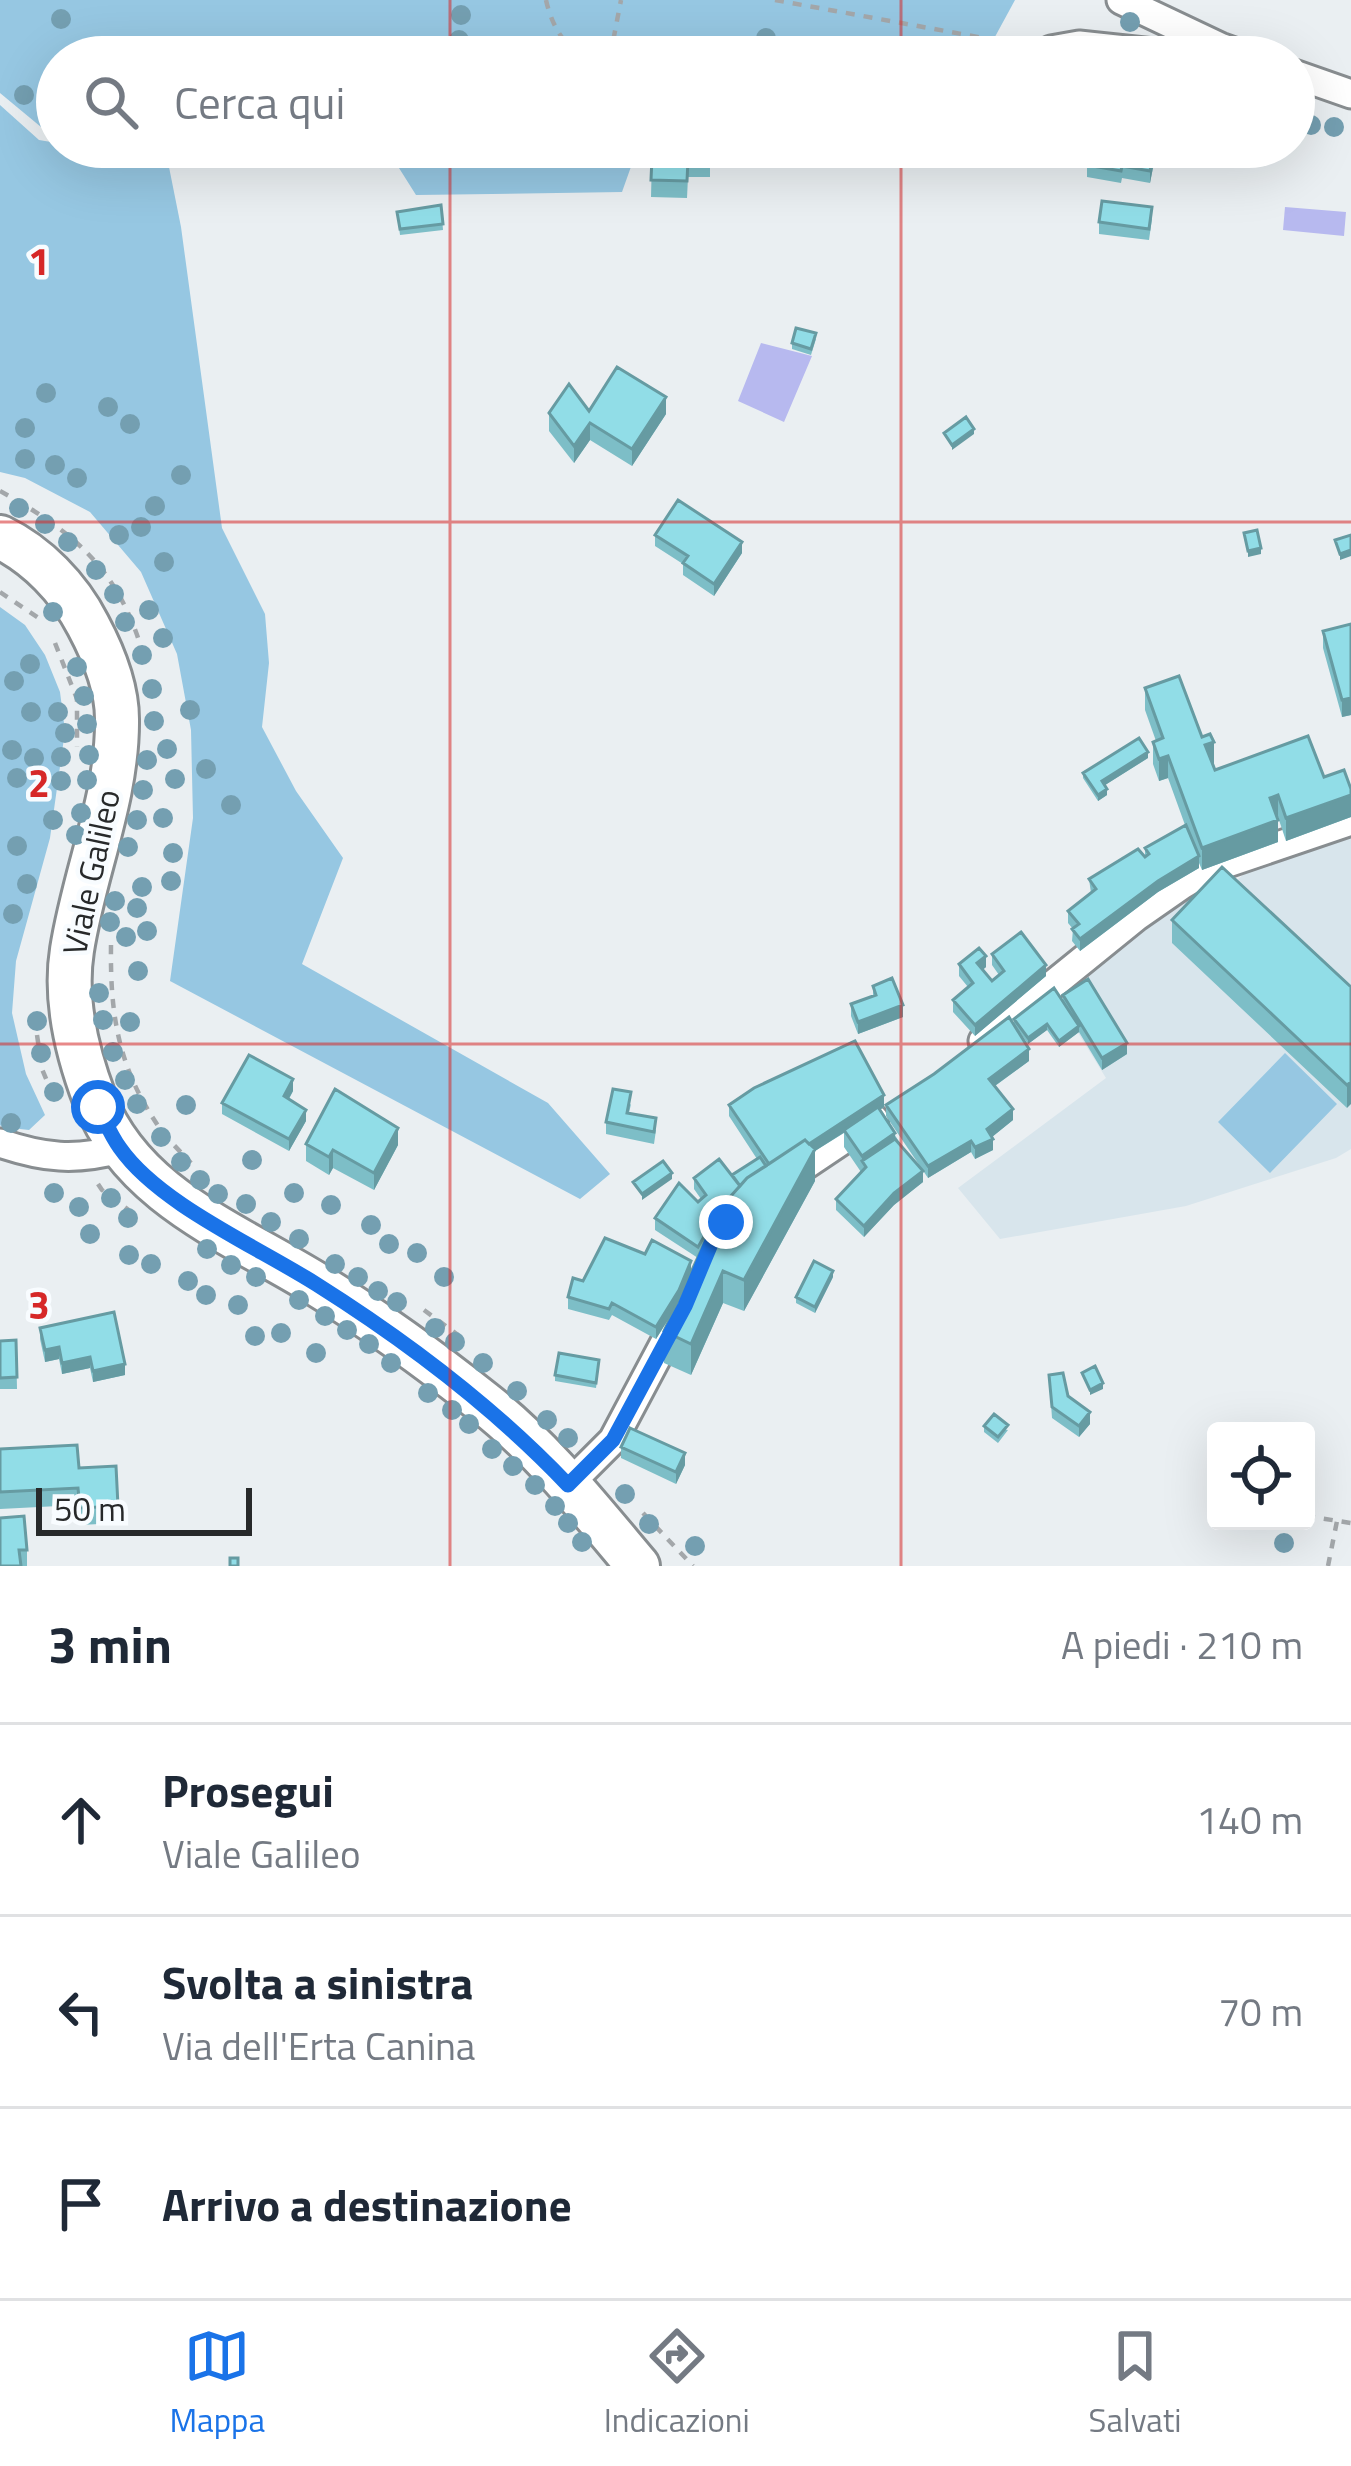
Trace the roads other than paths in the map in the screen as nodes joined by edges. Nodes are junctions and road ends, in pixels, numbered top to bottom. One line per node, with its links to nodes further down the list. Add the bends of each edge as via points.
1 (1121, 0): 2 (street)
2 (1197, 36)
3 (1315, 81): 4 (street)
4 (1351, 94)
5 (0, 537): 10 (main road, Viale Galileo, via 73,596 104,655 118,716 111,785 71,953 71,1007)
6 (1351, 821): 7 (street, via 1182,885)
7 (966, 1055)
8 (898, 1102): 11 (street)
9 (0, 1143): 10 (street, via 26,1152)
10 (102, 1154): 13 (main road, Viale Galileo, via 425,1358)
11 (768, 1188)
12 (692, 1288): 13 (street, via 613,1440)
13 (568, 1485): 14 (main road, Viale Galileo)
14 (638, 1566)

